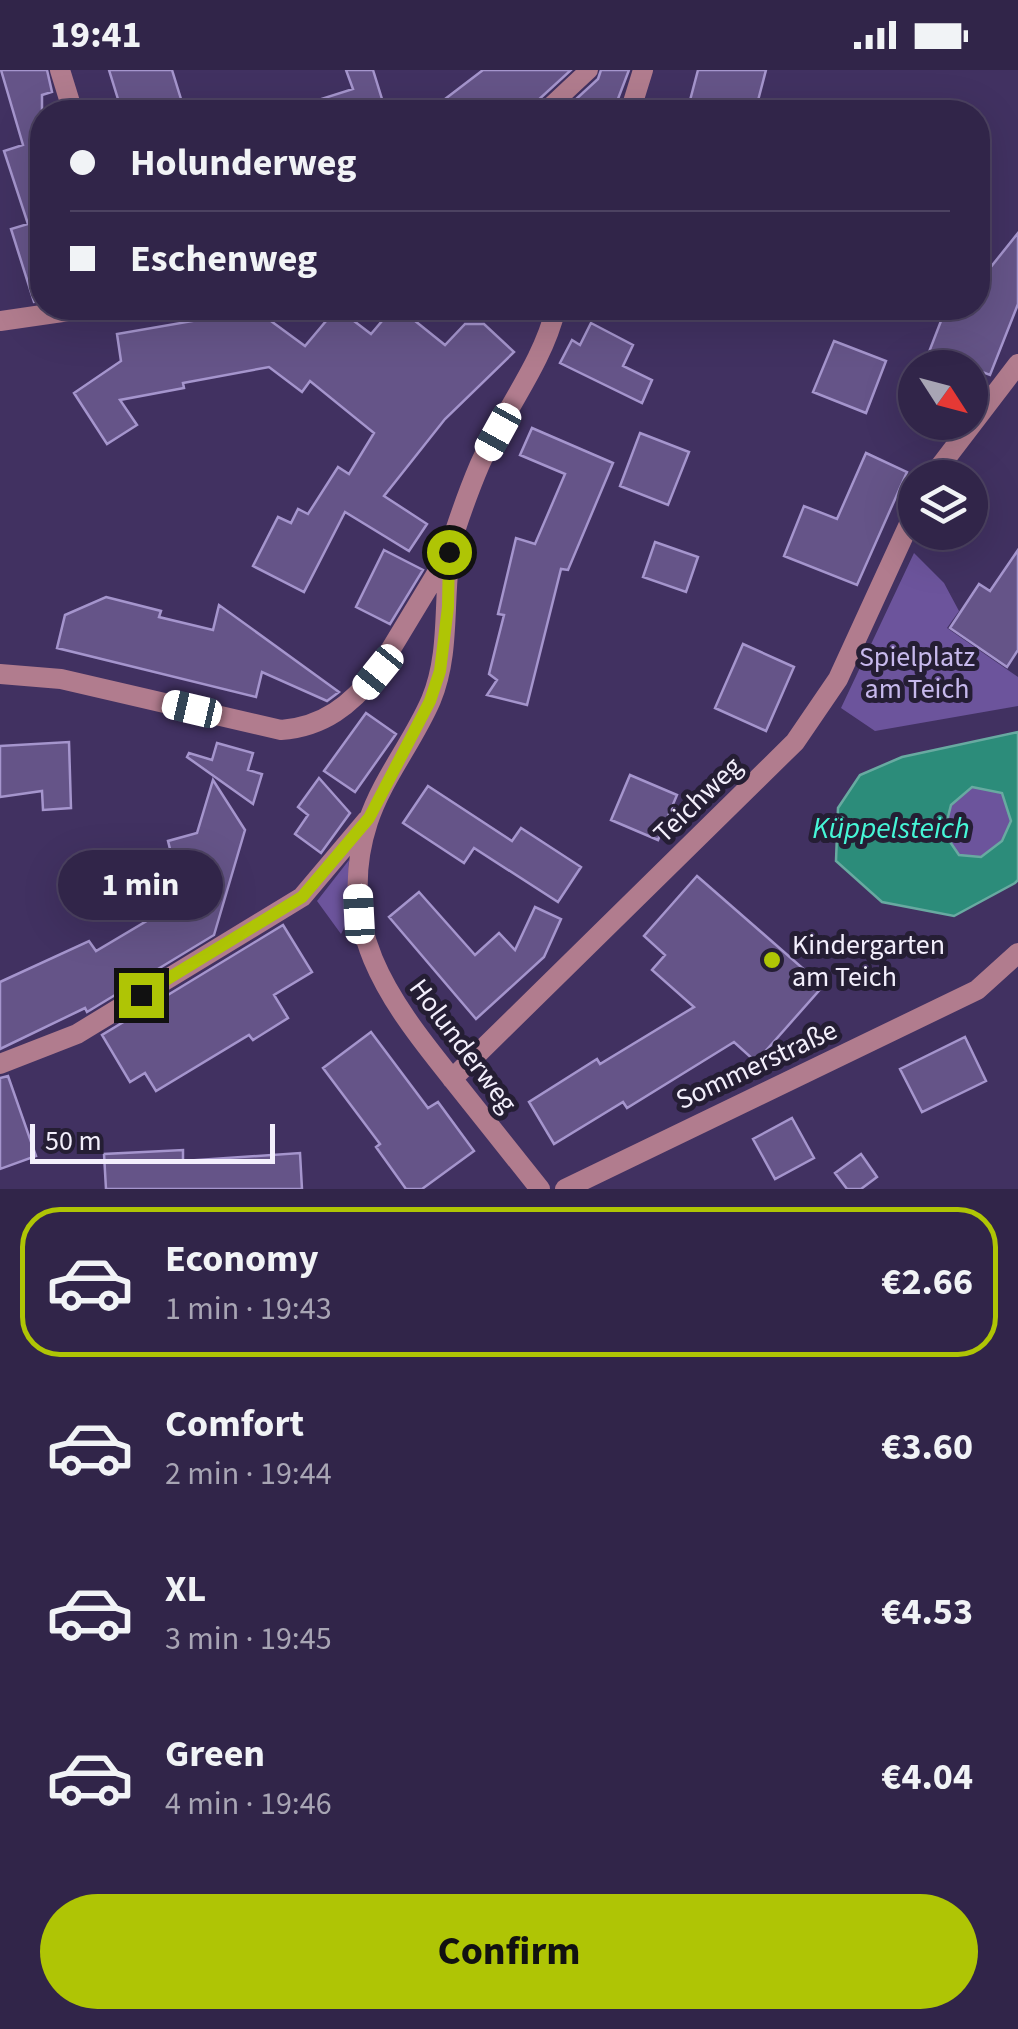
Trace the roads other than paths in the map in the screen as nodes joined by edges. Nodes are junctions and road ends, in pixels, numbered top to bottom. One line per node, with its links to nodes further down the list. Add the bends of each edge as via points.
1 (60, 70): 4 (street)
2 (589, 70): 5 (lane)
3 (643, 70): 6 (street)
4 (69, 100)
5 (557, 100)
6 (634, 100)
7 (30, 317): 9 (street)
8 (553, 320): 13 (street, Holunderweg, via 480,463)
9 (0, 321)
10 (1018, 364): 11 (street)
11 (945, 460)
12 (898, 548): 18 (street, Teichweg, via 838,679 795,742)
13 (449, 552): 14 (street, via 378,672 335,714 304,728 281,730 61,679); 15 (street, Holunderweg, via 440,671)
14 (0, 674)
15 (369, 818): 17 (street, via 302,897 77,1034); 18 (street, Holunderweg, via 356,872 367,948 404,1018)
16 (1018, 953): 20 (street, Sommerstraße, via 978,990)
17 (0, 1064)
18 (452, 1079): 19 (street, Holunderweg)
19 (540, 1189)
20 (564, 1189)

